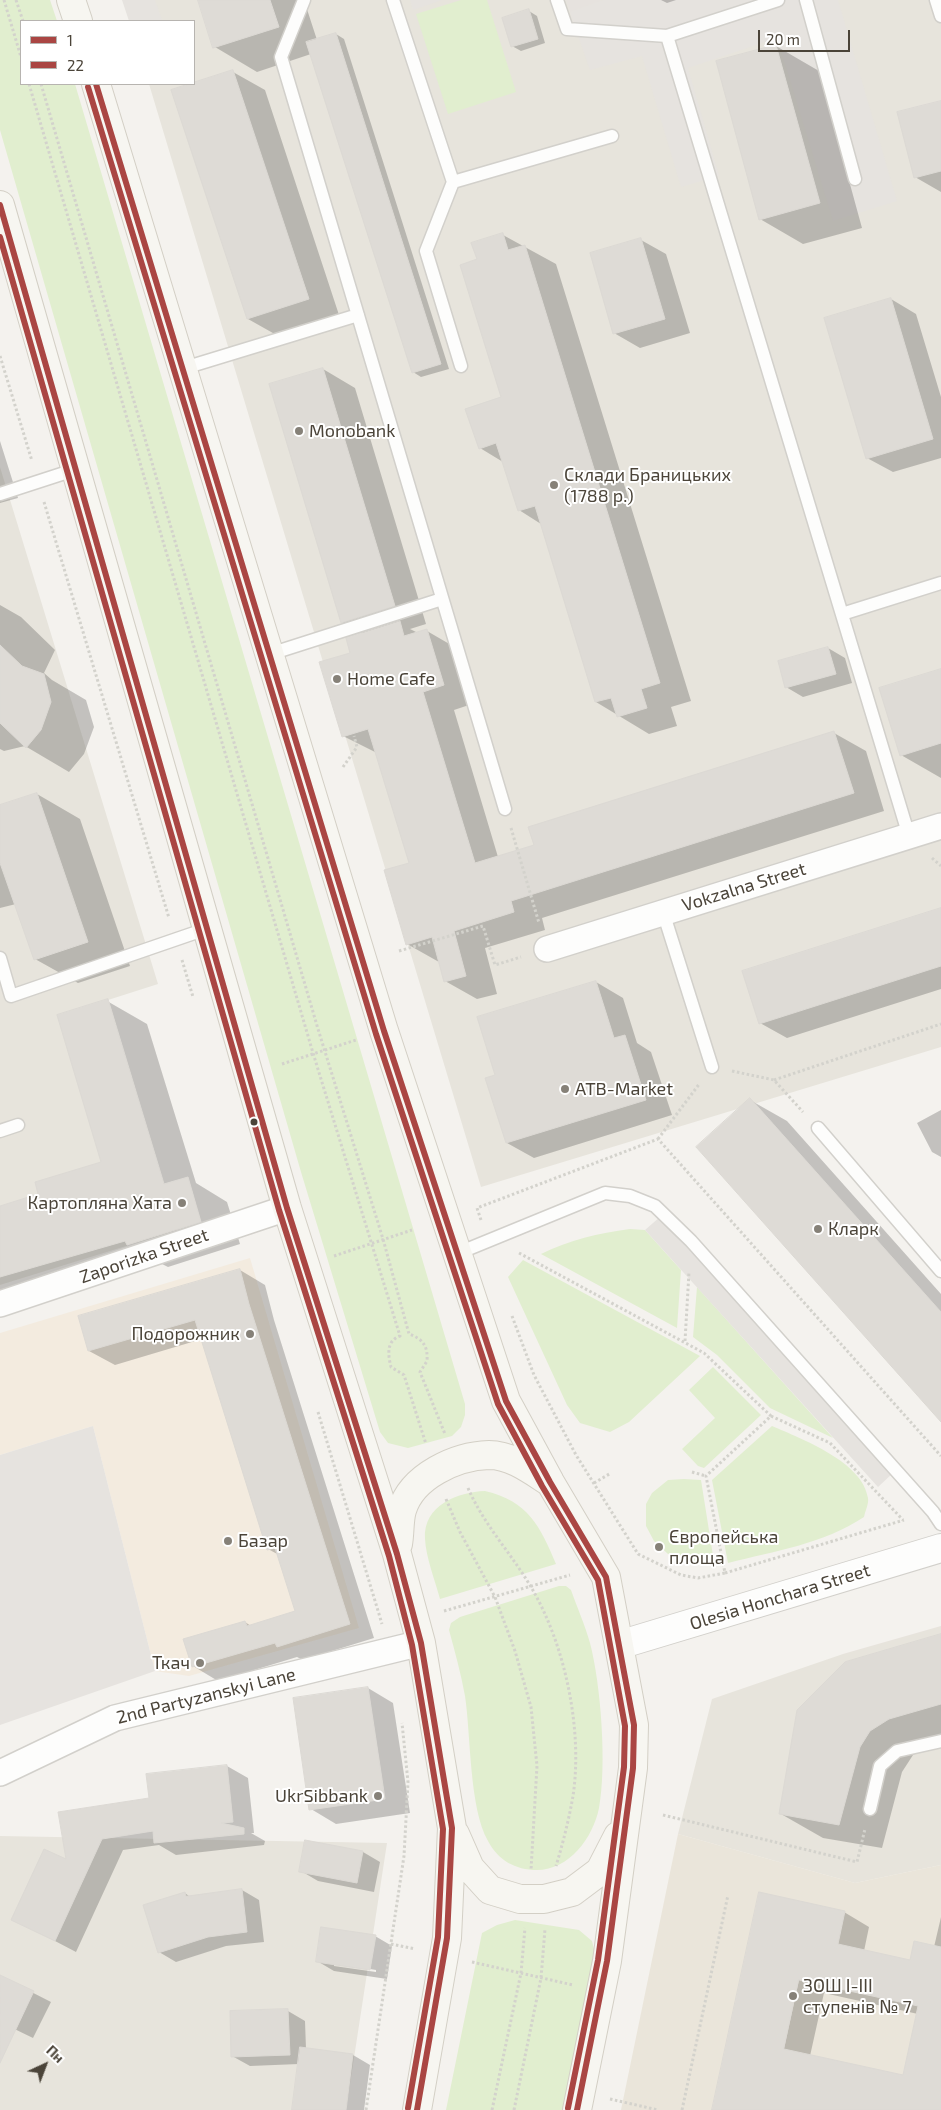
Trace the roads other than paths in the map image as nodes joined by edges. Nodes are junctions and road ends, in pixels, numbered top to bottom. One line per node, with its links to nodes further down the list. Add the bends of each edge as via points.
1 (71, 0): 9 (main road)
2 (304, 0): 16 (lane, via 281,56)
3 (393, 0): 14 (lane)
4 (557, 0): 10 (lane, via 567,29)
5 (778, 0): 10 (lane)
6 (806, 0): 13 (lane)
7 (936, 0): 8 (lane)
8 (941, 16)
9 (78, 20)
10 (667, 36): 23 (lane)
11 (96, 85): 18 (main road)
12 (612, 136): 14 (lane)
13 (855, 179)
14 (453, 182): 17 (lane, via 426,251)
15 (0, 205): 19 (main road)
16 (358, 315): 18 (lane); 22 (lane)
17 (461, 366)
18 (182, 369): 24 (main road)
19 (77, 469): 20 (lane); 29 (main road)
20 (0, 494)
21 (941, 583): 23 (lane)
22 (442, 599): 24 (lane); 25 (lane)
23 (842, 614): 27 (lane)
24 (270, 654): 37 (main road, via 384,1031)
25 (505, 809)
26 (941, 826): 27 (street, Vokzalna Street)
27 (909, 836): 28 (street, Vokzalna Street)
28 (664, 912): 30 (street, Vokzalna Street); 32 (lane)
29 (206, 929): 31 (lane, via 11,996); 36 (main road)
30 (547, 949)
31 (0, 958)
32 (712, 1067)
33 (18, 1125): 35 (lane)
34 (818, 1128): 38 (lane)
35 (0, 1132)
36 (287, 1208): 39 (street, Zaporizka Street); 43 (main road)
37 (456, 1254): 40 (main road, via 506,1401); 41 (lane, via 605,1193 630,1196 655,1206 691,1241)
38 (941, 1271)
39 (0, 1304)
40 (550, 1482): 43 (main road, via 518,1462 489,1455 446,1467 415,1485 402,1509); 45 (main road, via 606,1577)
41 (941, 1524)
42 (941, 1548): 45 (street, Olesia Honchara Street)
43 (397, 1554): 44 (main road)
44 (418, 1631): 47 (street, 2nd Partyzanskyi Lane, via 388,1651 115,1718); 50 (main road)
45 (619, 1645): 49 (main road, via 634,1725 633,1768)
46 (941, 1741): 48 (lane, via 897,1751 880,1766)
47 (0, 1773)
48 (870, 1808)
49 (626, 1821): 50 (main road, via 600,1870 572,1892 520,1899 490,1890 470,1868); 52 (main road, via 607,1961)
50 (452, 1828): 51 (main road, via 446,1947)
51 (417, 2110)
52 (577, 2110)

